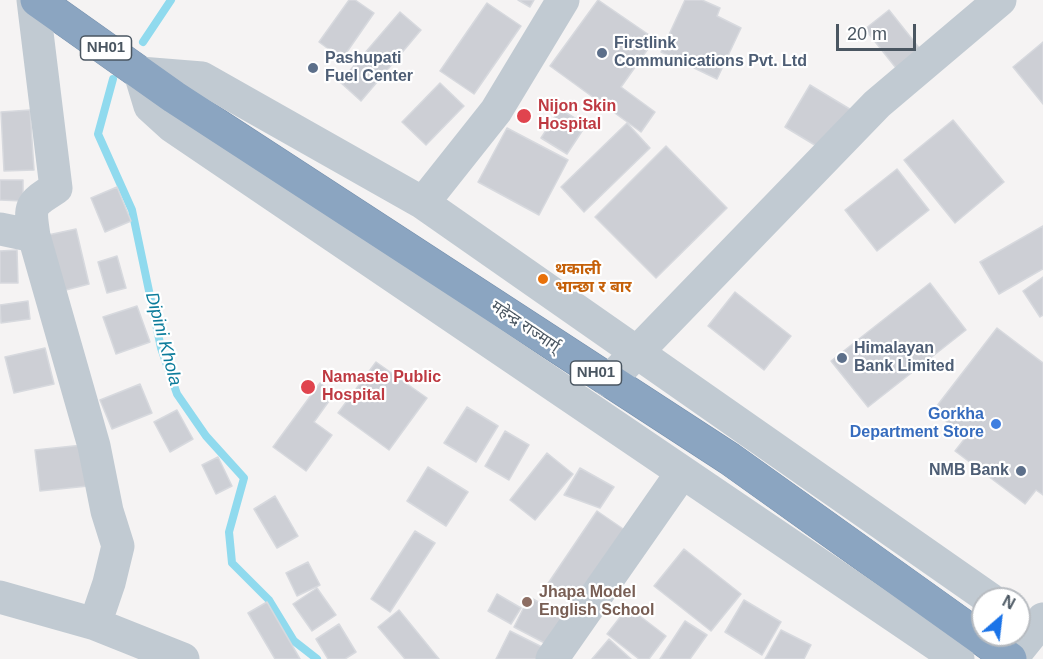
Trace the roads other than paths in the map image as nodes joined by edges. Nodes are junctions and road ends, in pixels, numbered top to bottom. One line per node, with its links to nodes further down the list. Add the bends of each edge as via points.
1 (35, 0): 4 (highway, महेन्द्र राज्मार्ग् / NH01); 7 (street, via 57,182 56,188 30,210)
2 (562, 0): 5 (street, via 496,111)
3 (1000, 0): 8 (street, via 877,104)
4 (140, 73): 5 (street, via 202,78); 9 (highway, महेन्द्र राज्मार्ग् / NH01); 10 (street, via 150,106 172,126 439,304)
5 (423, 203): 8 (street)
6 (0, 229): 7 (street)
7 (34, 236): 13 (street, via 118,546)
8 (638, 352): 9 (street); 11 (street)
9 (609, 381): 18 (highway, महेन्द्र राज्मार्ग् / NH01, via 730,459)
10 (681, 474): 16 (street); 17 (street)
11 (973, 587)
12 (0, 597): 13 (street)
13 (95, 624): 15 (street)
14 (1035, 626): 18 (street)
15 (183, 659)
16 (552, 659)
17 (958, 659)
18 (1010, 659)

